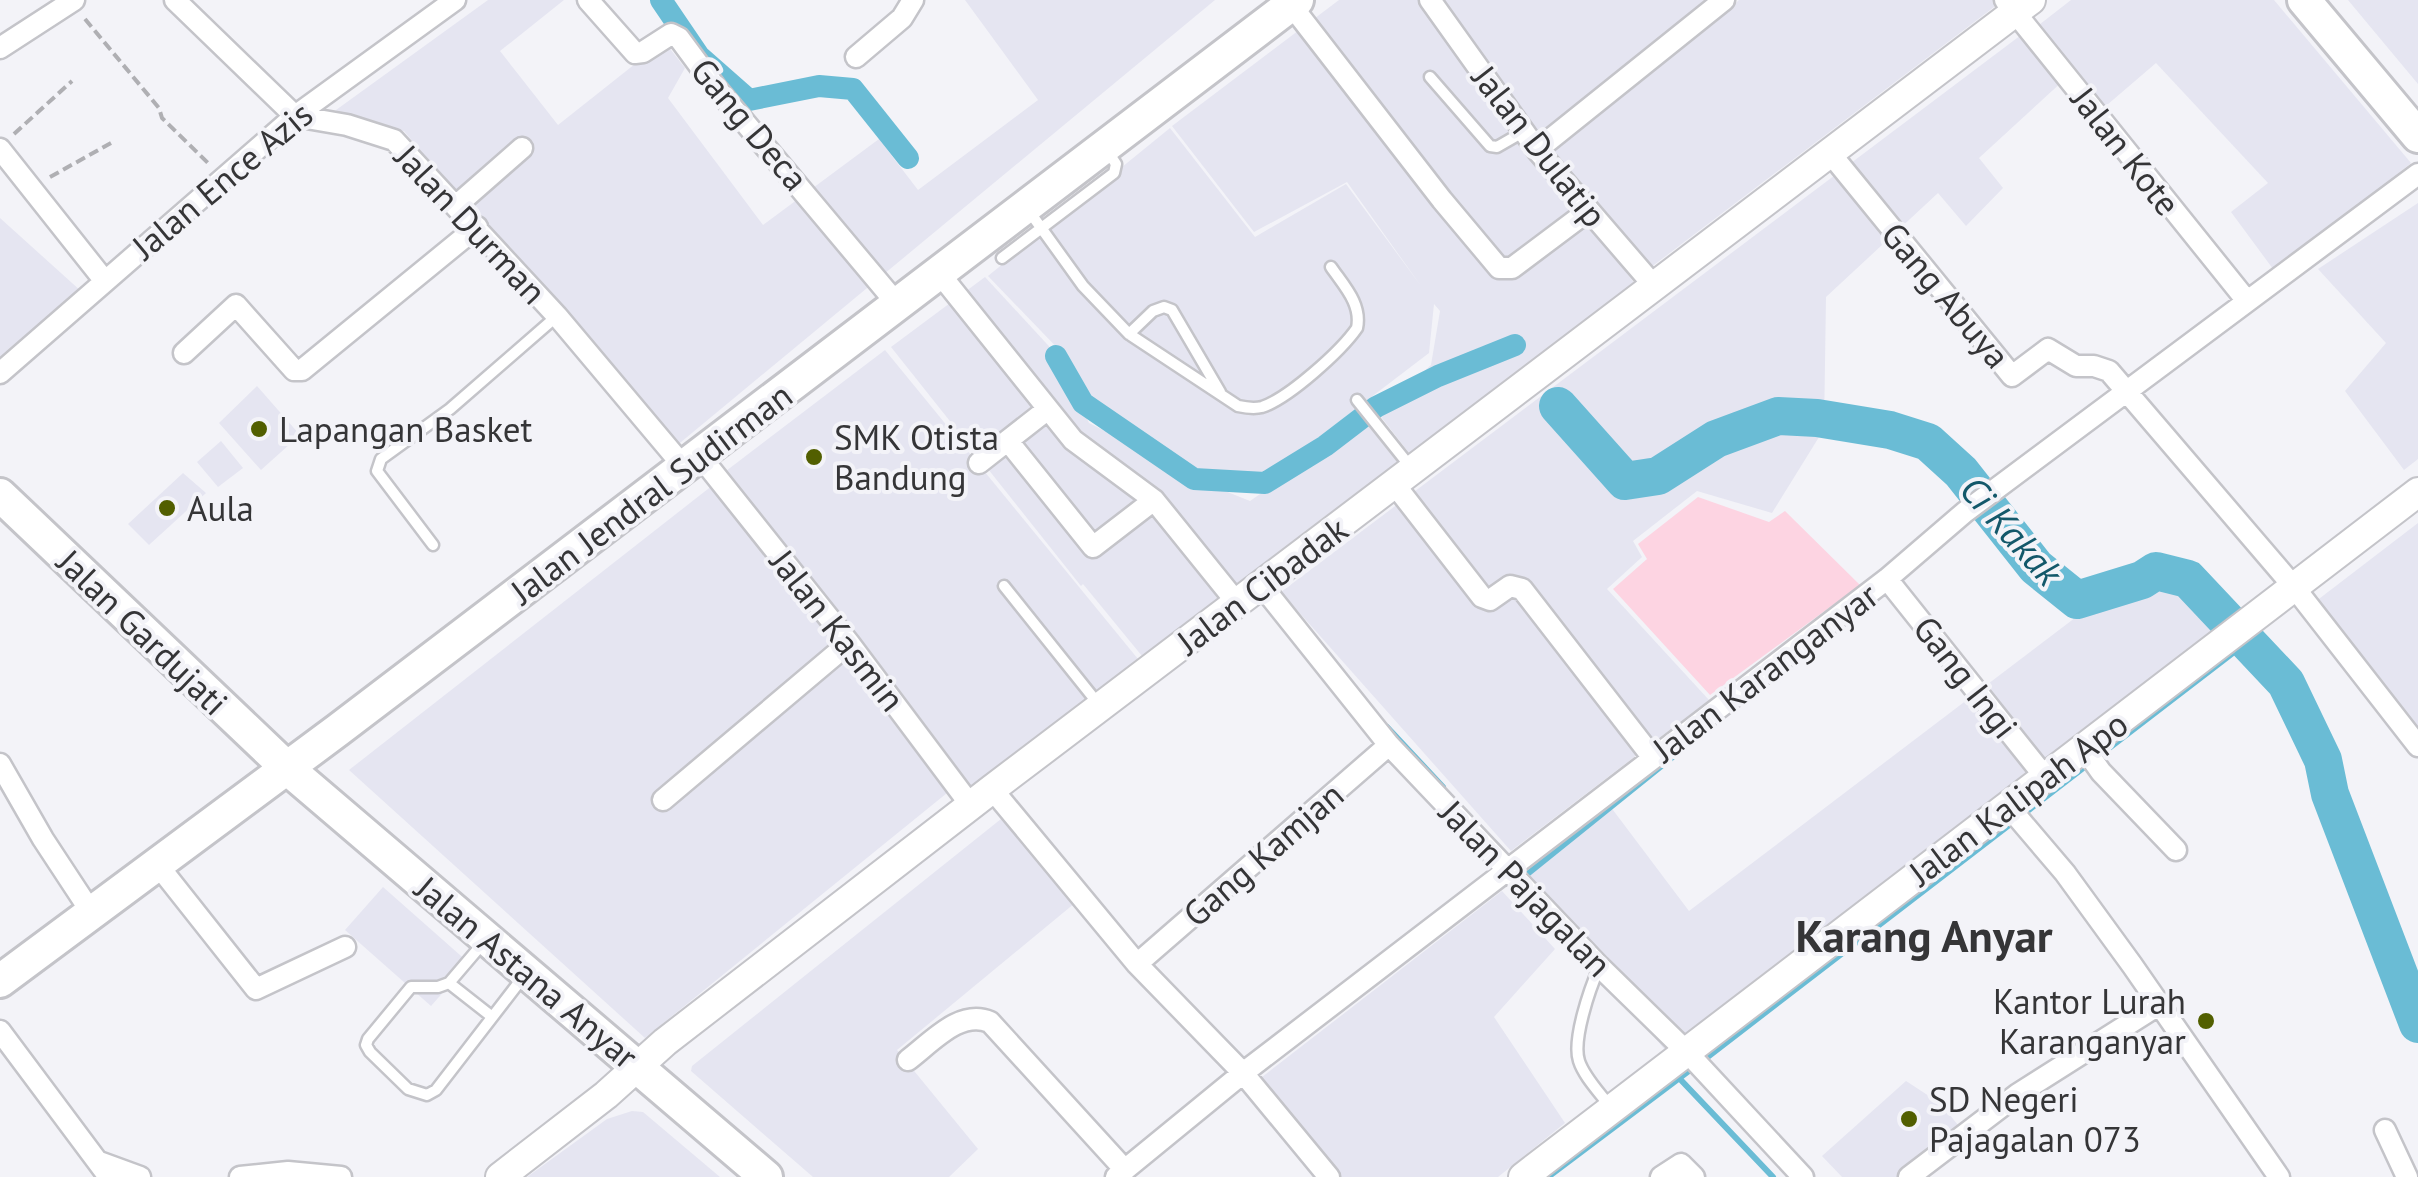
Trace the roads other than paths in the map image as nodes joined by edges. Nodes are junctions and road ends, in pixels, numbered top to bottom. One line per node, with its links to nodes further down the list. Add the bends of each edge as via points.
1 (175, 0): 14 (street)
2 (455, 0): 14 (street, Jalan Ence Azis)
3 (588, 0): 32 (street, Gang Deca, via 635,53 670,34 679,38)
4 (913, 0): 12 (street)
5 (1430, 0): 15 (street, Jalan Dulatip)
6 (2304, 0): 16 (main road)
7 (72, 1): 11 (street)
8 (1294, 2): 23 (street, via 1499,268 1512,268); 24 (main road, Jalan Jendral Sudirman, via 1104,147)
9 (1713, 4): 19 (street)
10 (2017, 4): 20 (main road, Jalan Cibadak); 31 (street, Jalan Kote)
11 (0, 48)
12 (856, 57)
13 (1430, 77): 15 (lane, via 1490,146)
14 (295, 116): 22 (street, Jalan Durman, via 394,140); 29 (street, Jalan Ence Azis)
15 (1524, 131): 19 (street, Jalan Dulatip)
16 (2418, 136)
17 (0, 148): 29 (street)
18 (522, 148): 22 (street)
19 (1537, 150): 23 (street, Jalan Dulatip)
20 (1830, 154): 30 (main road, Jalan Cibadak); 37 (street, Gang Abuya, via 2012,376 2048,349 2076,366 2109,371)
21 (2418, 174): 31 (street, Jalan Karanganyar)
22 (457, 205): 25 (street, Jalan Durman)
23 (1588, 211): 30 (street, Jalan Dulatip)
24 (1033, 217): 26 (lane); 28 (main road, Jalan Jendral Sudirman); 34 (lane)
25 (477, 227): 33 (street, Jalan Durman); 35 (street, via 302,370 294,370 236,305)
26 (1002, 258)
27 (1331, 267): 38 (lane, via 1359,319 1350,338 1327,364 1259,408 1238,406)
28 (939, 273): 32 (main road, Jalan Jendral Sudirman); 40 (street)
29 (104, 280): 36 (street, Jalan Ence Azis)
30 (1655, 287): 44 (main road, Jalan Cibadak)
31 (2247, 301): 37 (street, Jalan Karanganyar)
32 (898, 305): 42 (main road, Jalan Jendral Sudirman)
33 (558, 316): 42 (street, Jalan Durman); 48 (lane, via 381,459 377,471)
34 (1129, 334): 38 (lane); 38 (lane, via 1153,311 1172,310)
35 (184, 353)
36 (0, 373)
37 (2126, 391): 49 (street, Jalan Karanganyar); 52 (street)
38 (1221, 394)
39 (1357, 400): 44 (lane, via 1381,430)
40 (1048, 409): 41 (street); 47 (street, via 1073,440)
41 (1008, 440): 43 (street); 47 (street, via 1093,547)
42 (692, 462): 54 (street, Jalan Kasmin); 61 (main road, Jalan Jendral Sudirman)
43 (979, 463)
44 (1404, 478): 51 (main road, Jalan Cibadak); 58 (street, via 1482,597 1497,598 1510,586 1522,589)
45 (2418, 492): 52 (main road, Jalan Kalipah Apo)
46 (0, 495): 61 (main road, Jalan Gardujati)
47 (1154, 500): 53 (street)
48 (433, 545)
49 (1887, 578): 58 (street, Jalan Karanganyar); 62 (street, Gang Ingi)
50 (1004, 586): 55 (lane)
51 (1262, 586): 53 (main road, Jalan Cibadak); 56 (street, Jalan Pajagalan)
52 (2294, 587): 57 (street); 59 (main road, Jalan Kalipah Apo, via 2218,644)
53 (1238, 604): 55 (main road, Jalan Cibadak)
54 (850, 642): 63 (street, Jalan Kasmin); 64 (street)
55 (1101, 707): 63 (main road, Jalan Cibadak)
56 (1388, 745): 68 (street, Jalan Pajagalan); 72 (street, Gang Kamjan)
57 (2418, 746)
58 (1653, 758): 68 (street, Jalan Karanganyar)
59 (2091, 759): 62 (main road, Jalan Kalipah Apo); 66 (street)
60 (0, 764): 69 (street)
61 (287, 768): 67 (main road, Jalan Jendral Sudirman); 70 (main road, Jalan Astana Anyar)
62 (2045, 777): 65 (main road, Jalan Kalipah Apo)
63 (982, 798): 72 (street, Jalan Kasmin); 82 (main road, Jalan Cibadak)
64 (663, 800)
65 (2016, 815): 77 (street); 80 (main road, Jalan Kalipah Apo)
66 (2176, 850)
67 (156, 864): 69 (main road, Jalan Jendral Sudirman); 71 (street, via 256,989)
68 (1508, 870): 73 (street, Jalan Pajagalan); 83 (street, Jalan Karanganyar)
69 (92, 912): 75 (main road, Jalan Jendral Sudirman)
70 (487, 939): 74 (main road, Jalan Astana Anyar); 76 (lane)
71 (345, 947)
72 (1137, 964): 83 (street, Jalan Kasmin)
73 (1599, 966): 80 (street, Jalan Pajagalan); 84 (lane, via 1579,1063)
74 (528, 972): 78 (lane); 82 (main road, Jalan Astana Anyar)
75 (0, 980)
76 (449, 983): 78 (lane); 78 (lane, via 412,987 368,1039 370,1052 408,1090 436,1090)
77 (2160, 1004): 98 (street, via 2018,1094); 99 (street)
78 (491, 1016)
79 (0, 1031): 86 (street)
80 (1686, 1050): 84 (main road, Jalan Kalipah Apo); 88 (street, Jalan Pajagalan)
81 (908, 1060): 87 (street, via 962,1020 990,1022)
82 (639, 1066): 92 (main road, Jalan Cibadak); 93 (main road, Jalan Astana Anyar)
83 (1243, 1074): 87 (street, Jalan Karanganyar); 94 (street, Jalan Kasmin)
84 (1611, 1108): 95 (main road, Jalan Kalipah Apo)
85 (2385, 1130): 100 (street)
86 (103, 1169): 89 (street)
87 (1120, 1174)
88 (1794, 1174)
89 (140, 1177)
90 (240, 1177): 91 (street)
91 (341, 1177)
92 (500, 1177)
93 (766, 1177)
94 (1329, 1177)
95 (1523, 1177)
96 (1661, 1177): 97 (street, via 1681,1164)
97 (1694, 1177)
98 (1910, 1177)
99 (2279, 1177)
100 (2407, 1177)

